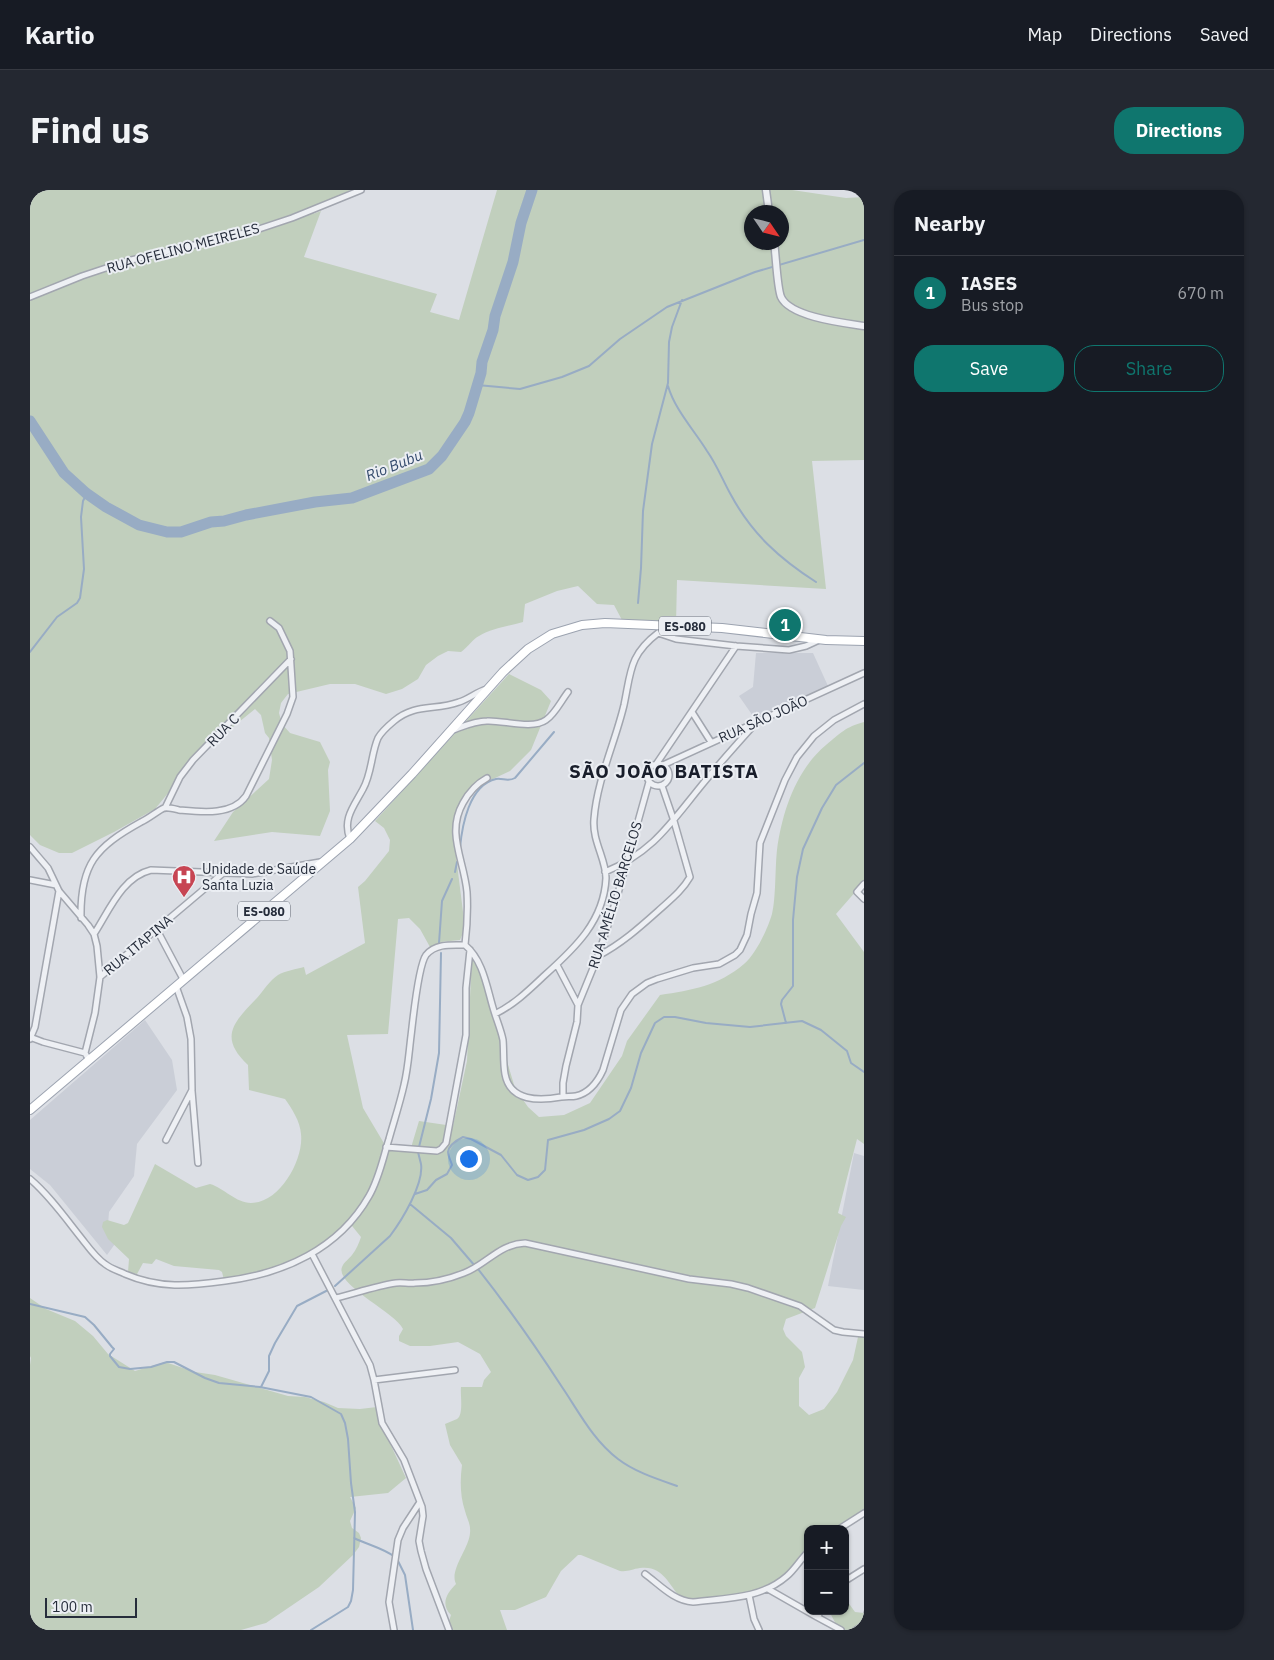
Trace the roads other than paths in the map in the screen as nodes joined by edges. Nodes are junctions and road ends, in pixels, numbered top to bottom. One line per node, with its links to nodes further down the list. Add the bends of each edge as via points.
1 (361, 190): 5 (street, RUA OFELINO MEIRELES, via 253,231 127,261)
2 (766, 190): 3 (street)
3 (768, 205)
4 (775, 250): 6 (street, via 780,294 786,304 837,322)
5 (30, 298)
6 (864, 326)
7 (270, 621): 12 (street, via 283,633)
8 (658, 629): 9 (main road, ES-080, via 722,628); 11 (street, via 676,639); 14 (main road, ES-080, via 605,623 561,630 528,649); 31 (street, via 633,661 596,806 594,829)
9 (820, 639): 10 (main road, ES-080); 11 (street, via 789,650)
10 (864, 641)
11 (736, 646): 17 (street)
12 (291, 659): 25 (street, RUA C, via 193,760); 25 (street, via 292,703 242,801 224,810)
13 (864, 673): 18 (street, RUA SÃO JOÃO)
14 (487, 689): 19 (main road, ES-080); 27 (street, via 454,704 412,709 385,728 378,738 368,779 350,811 347,831)
15 (568, 692): 19 (street, via 540,723 481,721)
16 (864, 704): 53 (street, via 834,720 814,736 797,757 785,780 760,843 757,893 740,950 719,964 657,979 632,994 621,1010 608,1060 598,1080 576,1096)
17 (692, 712): 20 (street); 21 (street)
18 (756, 723): 20 (street, RUA SÃO JOÃO); 26 (street)
19 (450, 731): 27 (main road, ES-080)
20 (711, 742): 21 (street, RUA SÃO JOÃO)
21 (660, 764): 23 (street, via 649,768); 24 (street, via 669,770 670,775)
22 (487, 778): 41 (street, via 466,798 455,830 467,893)
23 (649, 782): 24 (street); 30 (street, RUA AMÉLIO BARCELOS)
24 (662, 786): 26 (street)
25 (165, 808): 38 (street, via 114,838 95,857 82,886)
26 (674, 820): 30 (street); 43 (street, via 690,873 688,880 682,890 629,937)
27 (350, 839): 29 (main road, ES-080)
28 (30, 848): 35 (street, via 48,868)
29 (325, 861): 32 (street, via 252,874); 46 (main road, ES-080)
30 (626, 863): 31 (street); 43 (street, RUA AMÉLIO BARCELOS)
31 (606, 872): 44 (street, via 596,917 581,940)
32 (222, 874): 39 (street, RUA ITAPINA); 40 (street, via 151,870 137,874 122,890)
33 (30, 880): 35 (street)
34 (864, 884): 37 (street, via 857,892)
35 (56, 885): 36 (street)
36 (59, 891): 38 (street); 50 (street, via 35,1027)
37 (864, 899)
38 (81, 918): 40 (street)
39 (157, 930): 45 (street, RUA ITAPINA); 46 (street)
40 (94, 934): 45 (street)
41 (465, 946): 42 (street); 56 (street, via 438,947 424,959 406,1075)
42 (470, 950): 49 (street, via 482,971); 56 (street, via 466,1035 446,1143 437,1151)
43 (598, 956): 48 (street, RUA AMÉLIO BARCELOS)
44 (557, 964): 48 (street); 49 (street, via 515,1002)
45 (100, 977): 51 (street)
46 (183, 979): 47 (main road, ES-080)
47 (175, 985): 51 (main road, ES-080); 52 (street, via 191,1039)
48 (578, 1005): 53 (street, RUA AMÉLIO BARCELOS)
49 (494, 1014): 53 (street, via 502,1039 505,1075 515,1092 531,1099)
50 (30, 1038): 51 (street)
51 (87, 1057): 54 (main road, ES-080)
52 (192, 1090): 55 (street); 57 (street)
53 (564, 1096)
54 (30, 1110)
55 (166, 1140)
56 (386, 1147): 59 (street, via 375,1185 354,1219 336,1238)
57 (198, 1163)
58 (30, 1179): 59 (street, via 96,1256 113,1269 138,1279 177,1286 236,1281 281,1269)
59 (312, 1254): 60 (street)
60 (336, 1298): 61 (street, via 396,1283 418,1284 445,1279 482,1264 504,1247 525,1243 689,1279 748,1288 800,1306 834,1330); 63 (street, via 365,1354)
61 (864, 1334)
62 (455, 1370): 63 (street)
63 (374, 1380): 64 (street, via 382,1423 404,1460)
64 (420, 1502): 76 (street, via 398,1540 389,1602); 77 (street, via 423,1512 420,1546)
65 (864, 1513): 66 (street)
66 (845, 1525)
67 (804, 1556): 71 (street)
68 (864, 1569): 70 (street)
69 (645, 1574): 72 (street, via 686,1602)
70 (849, 1578)
71 (768, 1589): 72 (street); 73 (street)
72 (749, 1595): 78 (street)
73 (817, 1617): 74 (street)
74 (830, 1623): 79 (street); 80 (street)
75 (864, 1625): 81 (street)
76 (394, 1630)
77 (449, 1630)
78 (759, 1630)
79 (829, 1630)
80 (841, 1630)
81 (856, 1630)

